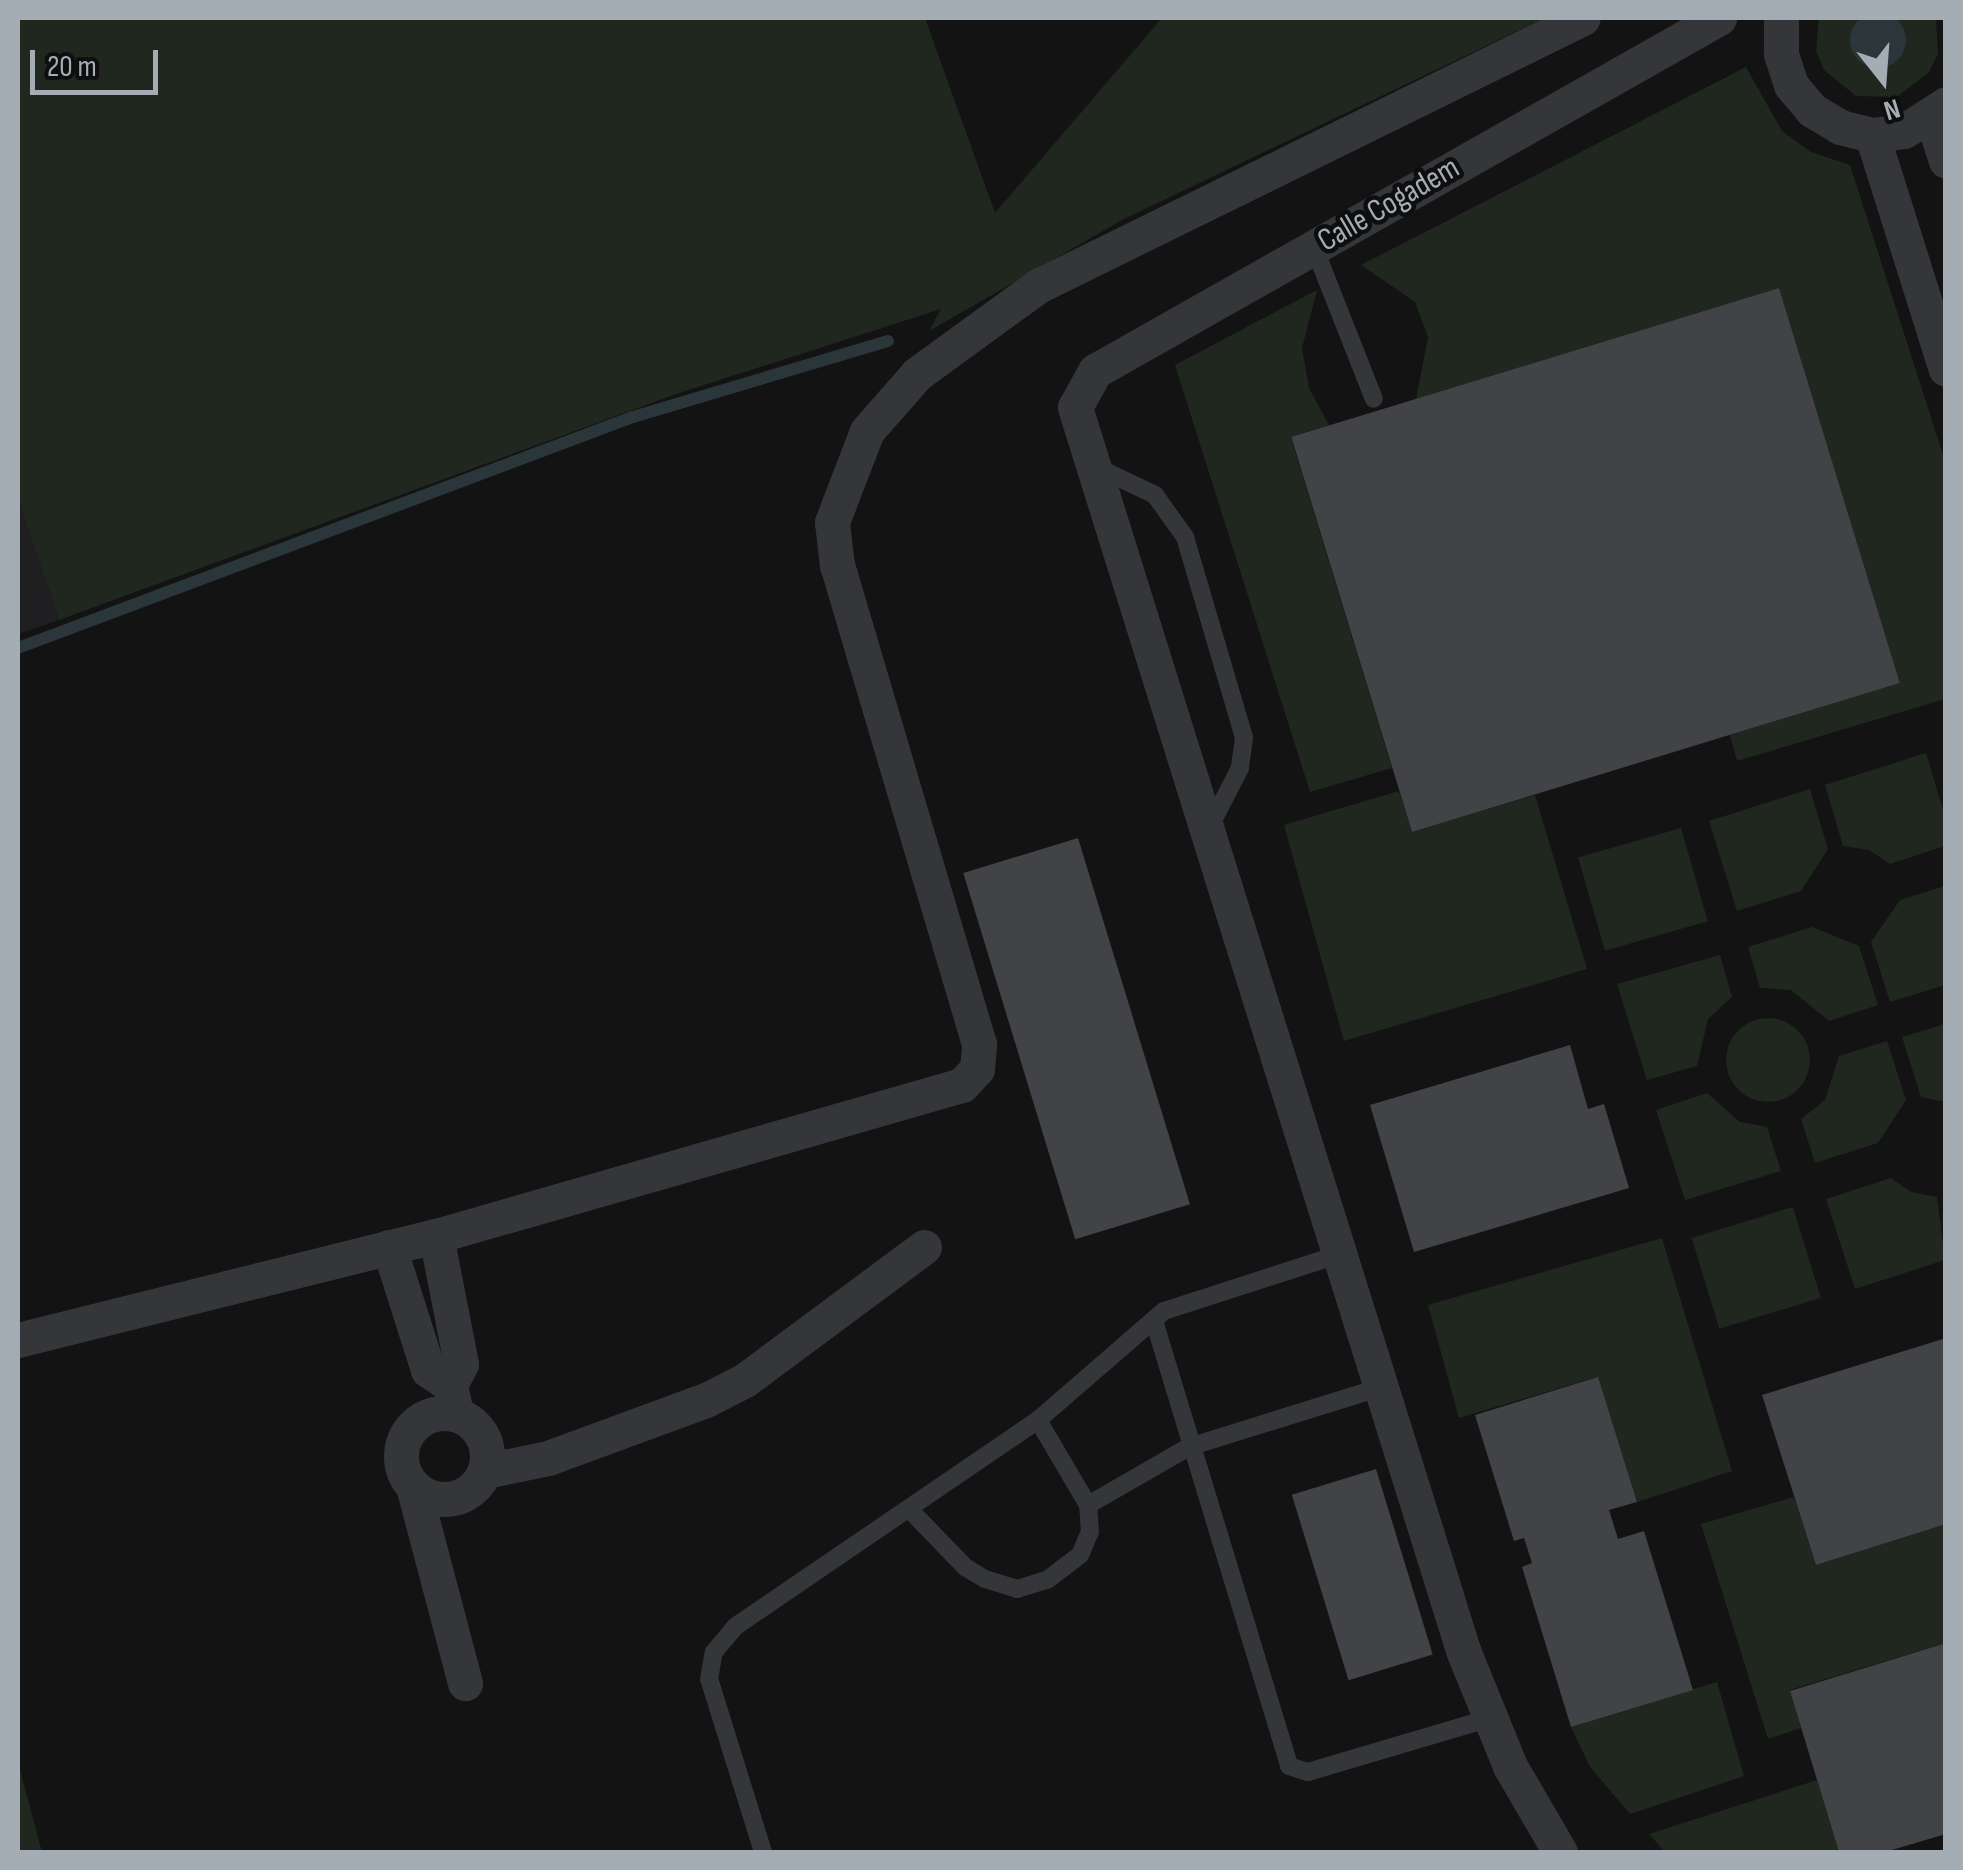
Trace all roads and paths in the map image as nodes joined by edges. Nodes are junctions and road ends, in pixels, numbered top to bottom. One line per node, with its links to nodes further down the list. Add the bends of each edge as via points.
1 (1582, 18): 12 (street, via 1038,286 917,374 867,430 832,522 837,566 979,1044 977,1070 962,1084)
2 (1718, 18): 7 (street, Calle Cogadem)
3 (1782, 18): 5 (street, via 1781,54 1791,85 1812,110)
4 (1939, 110): 5 (street, via 1904,131); 6 (street)
5 (1872, 135): 8 (street)
6 (1946, 162)
7 (1314, 247): 9 (lane); 10 (street, Calle Cogadem, via 1096,371 1075,407)
8 (1946, 369)
9 (1374, 399)
10 (1094, 466): 11 (street); 11 (lane, via 1155,495 1185,537 1244,738 1240,768)
11 (1206, 833): 15 (street)
12 (436, 1236): 13 (street); 19 (street, via 461,1364)
13 (389, 1247): 17 (street); 19 (street, via 428,1370)
14 (924, 1247): 22 (street, via 744,1380 706,1400 548,1458)
15 (1336, 1255): 16 (lane, via 1179,1304); 18 (street)
16 (1155, 1324): 20 (lane); 21 (lane)
17 (18, 1340)
18 (1380, 1388): 21 (lane); 27 (street)
19 (453, 1399): 22 (street, via 482,1436); 23 (street, via 414,1424 402,1444 402,1466)
20 (1038, 1420): 24 (lane); 25 (lane)
21 (1189, 1447): 24 (lane); 27 (lane, via 1289,1766 1308,1772)
22 (485, 1471): 23 (street, via 476,1486 444,1499)
23 (413, 1486): 26 (street)
24 (1088, 1505): 25 (lane, via 1090,1532 1080,1555 1046,1580 1017,1589 965,1568)
25 (910, 1510): 28 (lane, via 736,1626 714,1652 709,1679)
26 (465, 1683)
27 (1490, 1718): 29 (street)
28 (763, 1852)
29 (1560, 1852)

